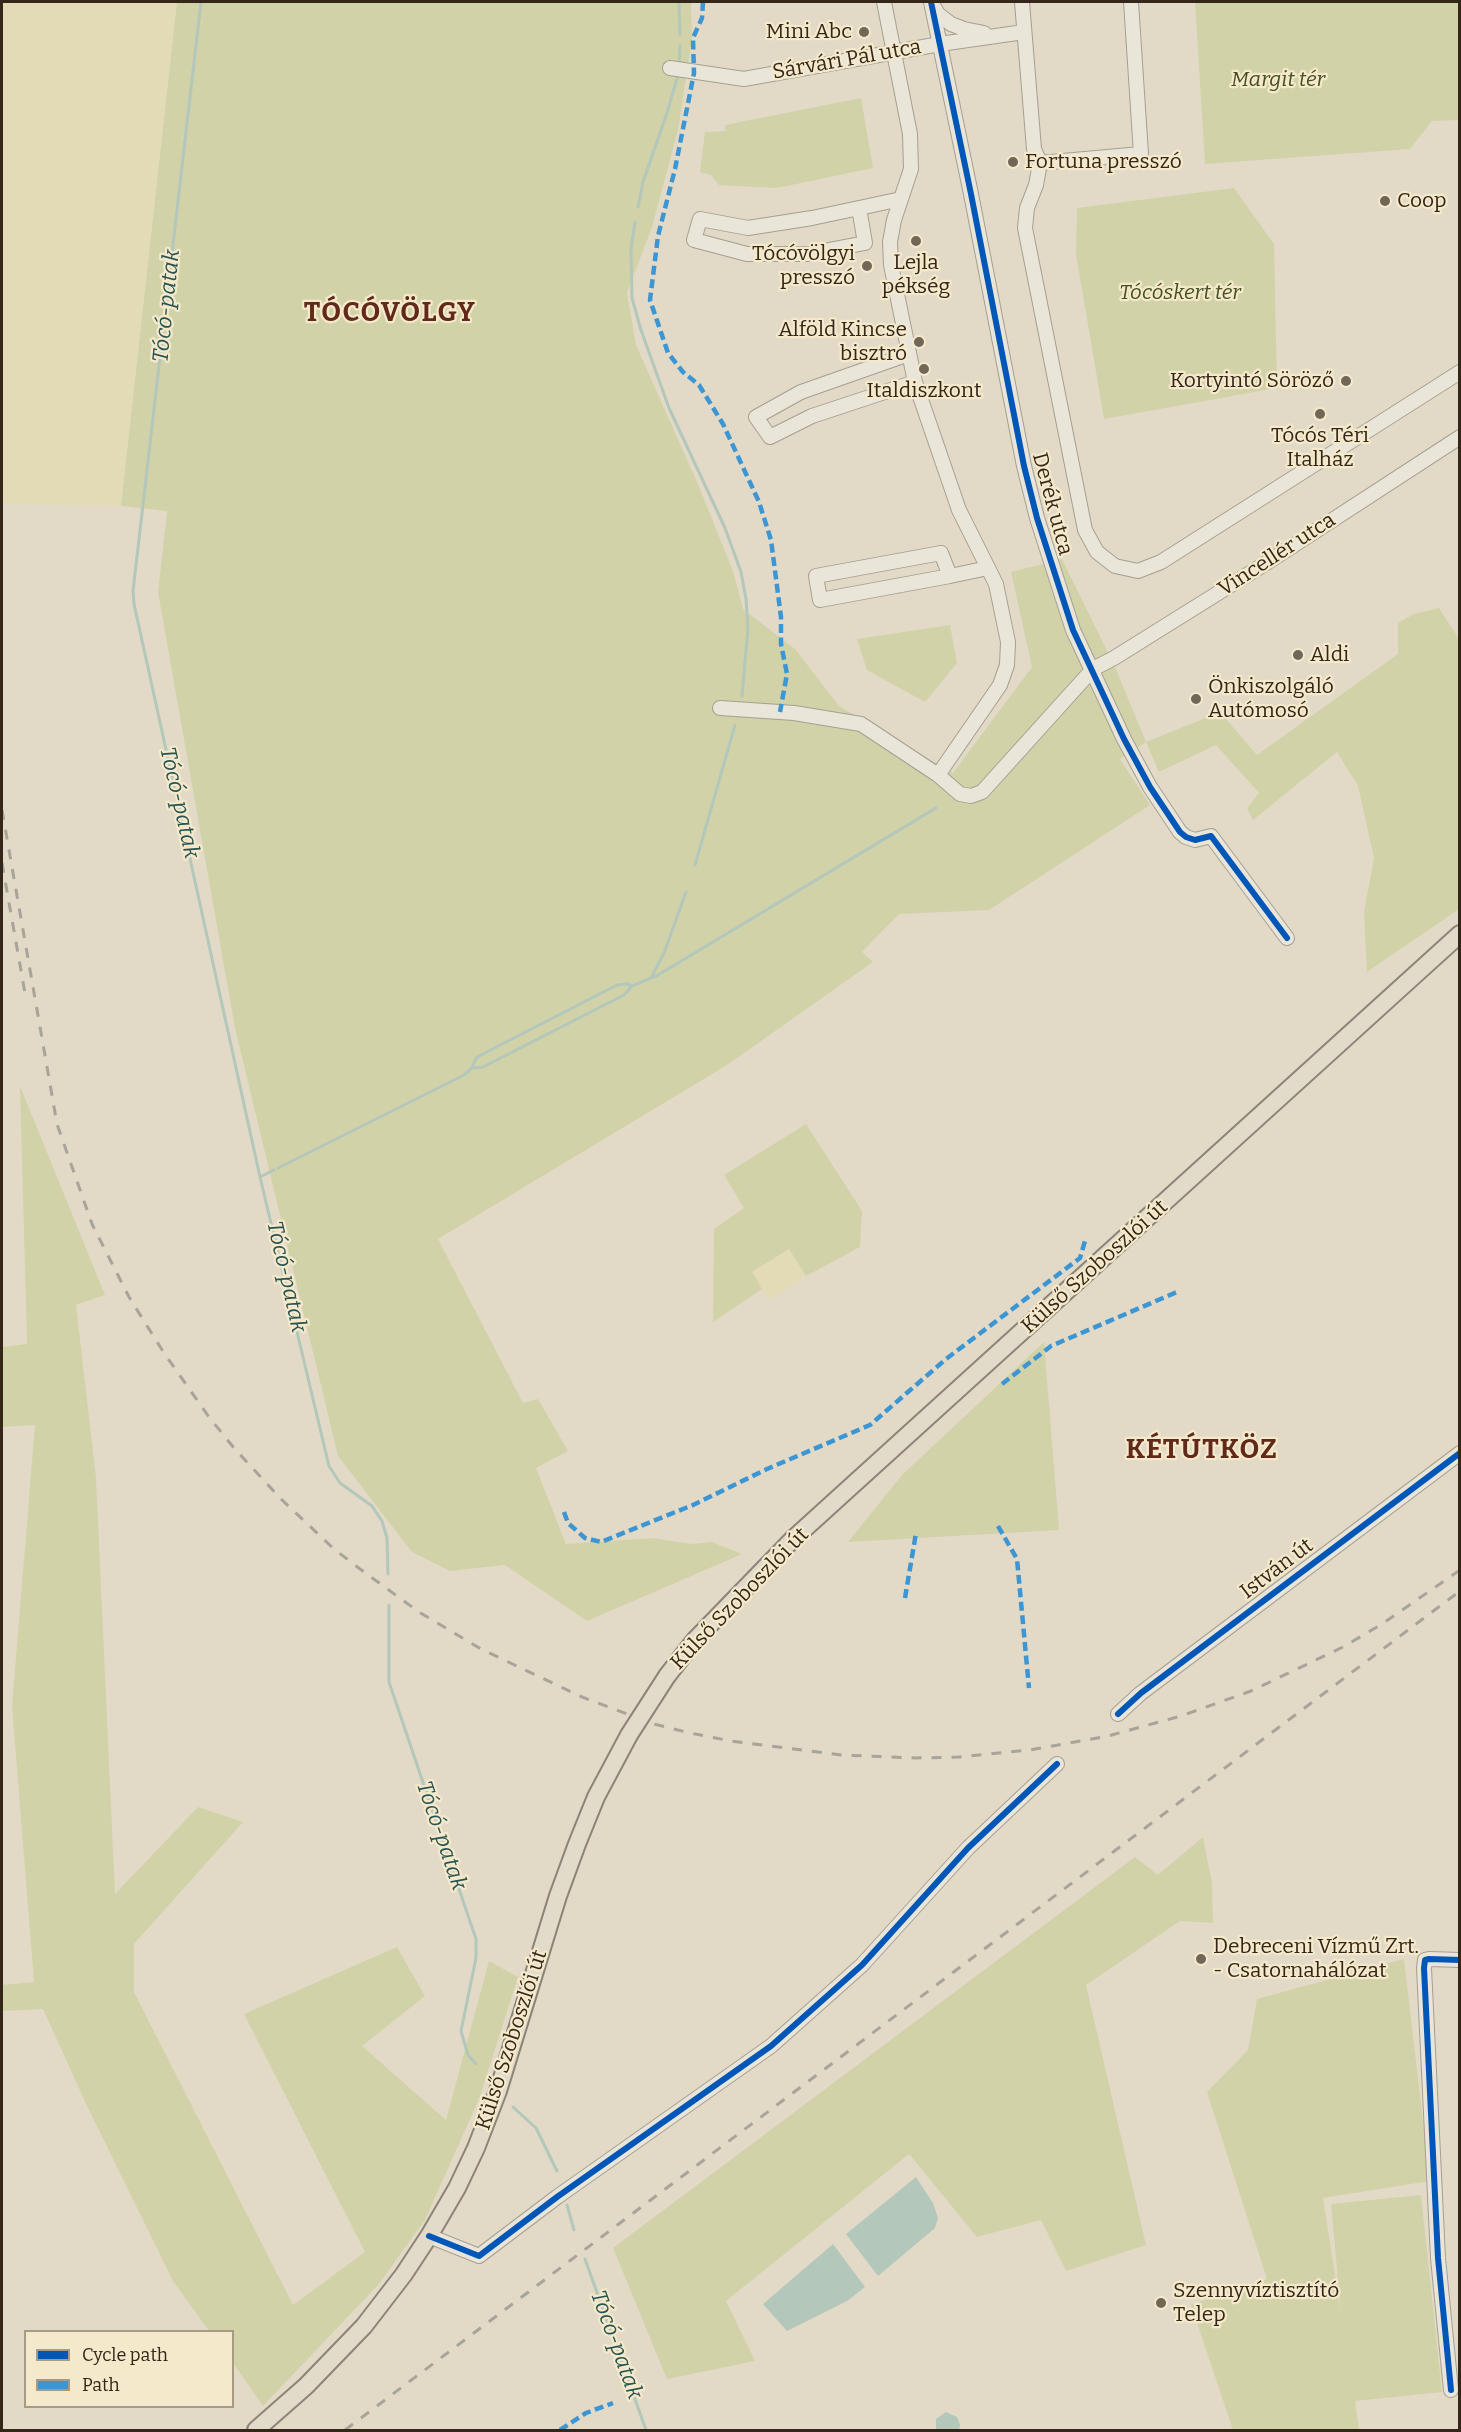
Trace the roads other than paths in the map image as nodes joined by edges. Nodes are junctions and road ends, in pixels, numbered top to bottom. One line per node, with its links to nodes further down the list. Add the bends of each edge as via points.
1 (884, 2): 8 (street)
2 (931, 2): 6 (street, via 944,20 957,27); 7 (street, Derék utca)
3 (1022, 2): 5 (street, Derék utca)
4 (1131, 2): 10 (street, via 1141,154)
5 (1024, 32): 6 (street, Sárvári Pál utca); 10 (street, Derék utca, via 1034,149)
6 (1007, 34): 7 (street, Sárvári Pál utca)
7 (940, 44): 8 (street, Sárvári Pál utca); 19 (street, Derék utca, via 1023,466 1073,630)
8 (894, 52): 9 (street, Sárvári Pál utca, via 744,79); 11 (street, via 910,134 911,169)
9 (670, 68)
10 (1040, 163): 14 (street, Derék utca, via 1025,228 1085,530 1097,552 1115,566 1138,571 1161,562)
11 (901, 199): 12 (street); 13 (street, via 890,242 891,265)
12 (859, 207): 12 (street, via 748,228 700,219 694,240 747,254 808,254 865,243)
13 (909, 354): 15 (street); 15 (street, via 801,392 756,417 770,437 812,416)
14 (1460, 372)
15 (915, 382): 17 (street, via 959,510)
16 (1460, 437): 19 (street, Vincellér utca)
17 (987, 568): 18 (street); 21 (street, via 996,584 1008,642 1007,665 1000,685)
18 (950, 576): 18 (street, via 820,600 816,576 941,553)
19 (1093, 669): 21 (street, via 982,792 960,794); 23 (street, Derék utca, via 1124,739 1180,832 1195,840 1211,836)
20 (720, 708): 21 (street, via 794,713 861,724)
21 (938, 776)
22 (1460, 934): 28 (main road, Külső Szoboszlói út, bridge, via 792,1540 695,1640 628,1734 596,1797 558,1896 512,2051 484,2128 457,2188)
23 (1287, 938)
24 (1460, 1453): 25 (street, István út)
25 (1118, 1714)
26 (1057, 1764): 28 (street, via 968,1848 862,1965 771,2046 479,2256)
27 (1460, 1960): 29 (street, via 1429,1959 1425,1960 1424,1968 1438,2258)
28 (429, 2236): 30 (main road, Külső Szoboszlói út, via 364,2326 306,2386)
29 (1451, 2390)
30 (255, 2430)

